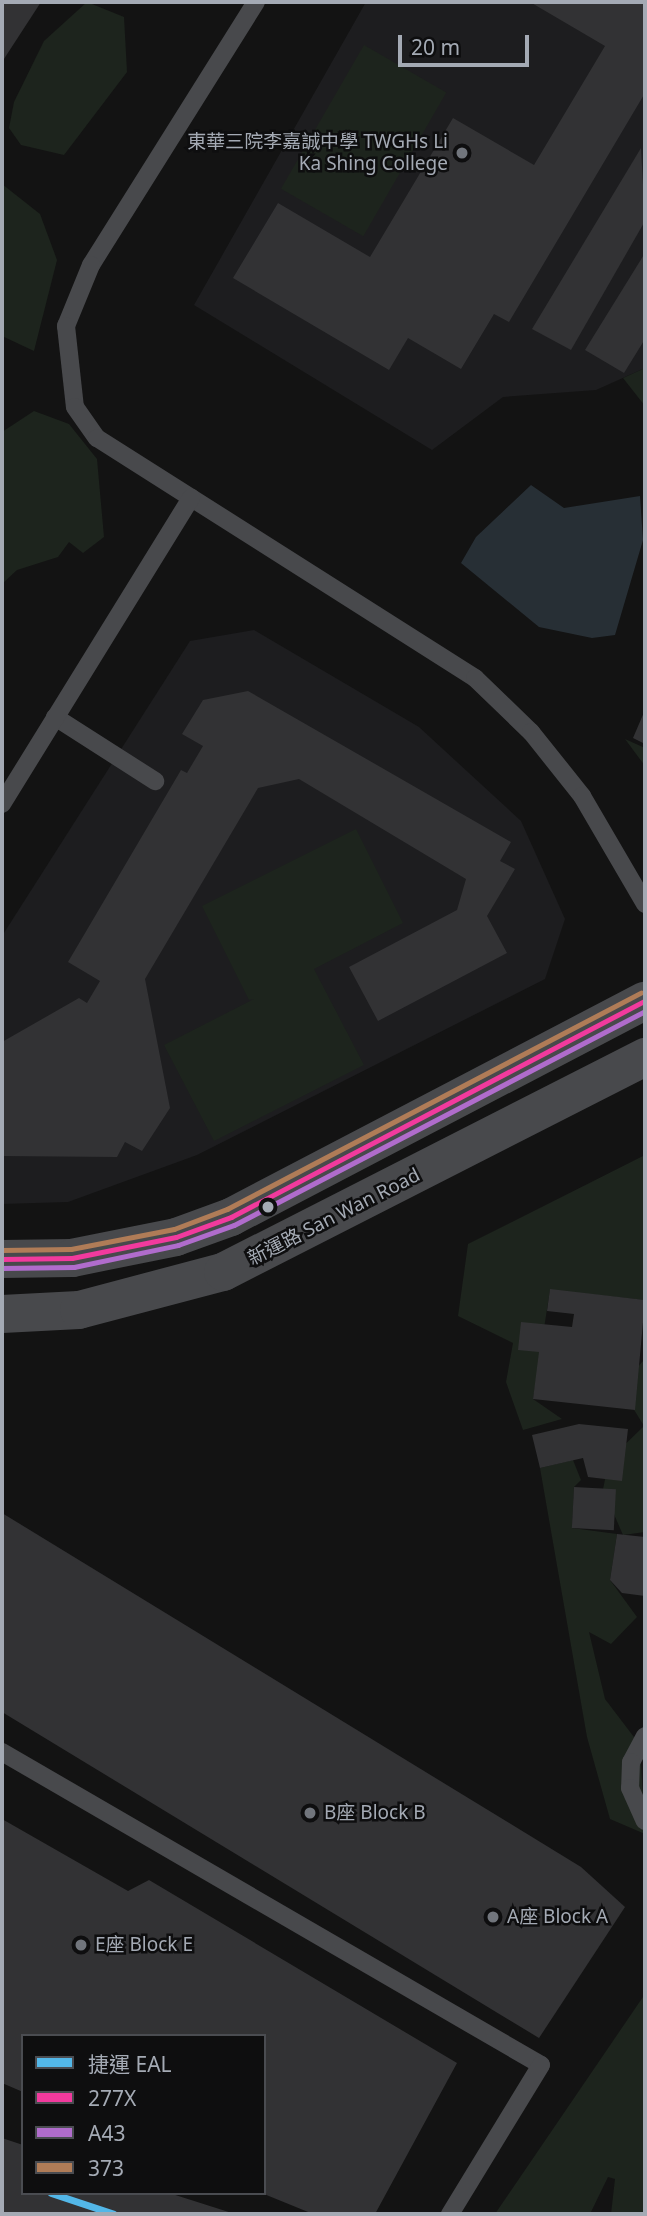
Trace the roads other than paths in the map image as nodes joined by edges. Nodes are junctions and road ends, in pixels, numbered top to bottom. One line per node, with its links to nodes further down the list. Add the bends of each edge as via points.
1 (256, 2): 2 (lane, via 91,265 66,326 75,407 97,438)
2 (191, 498): 3 (lane); 6 (lane, via 475,678 531,732 582,796)
3 (55, 717): 4 (lane); 5 (lane)
4 (155, 781)
5 (2, 804)
6 (645, 904)
7 (645, 1001): 9 (street, via 231,1217 176,1237 72,1258)
8 (645, 1057): 10 (street, 新運路 San Wan Road, via 223,1272 79,1310)
9 (2, 1259)
10 (2, 1314)
11 (645, 1736): 13 (lane, via 631,1762 630,1788)
12 (2, 1752): 14 (lane, via 541,2065)
13 (645, 1821)
14 (450, 2214)

